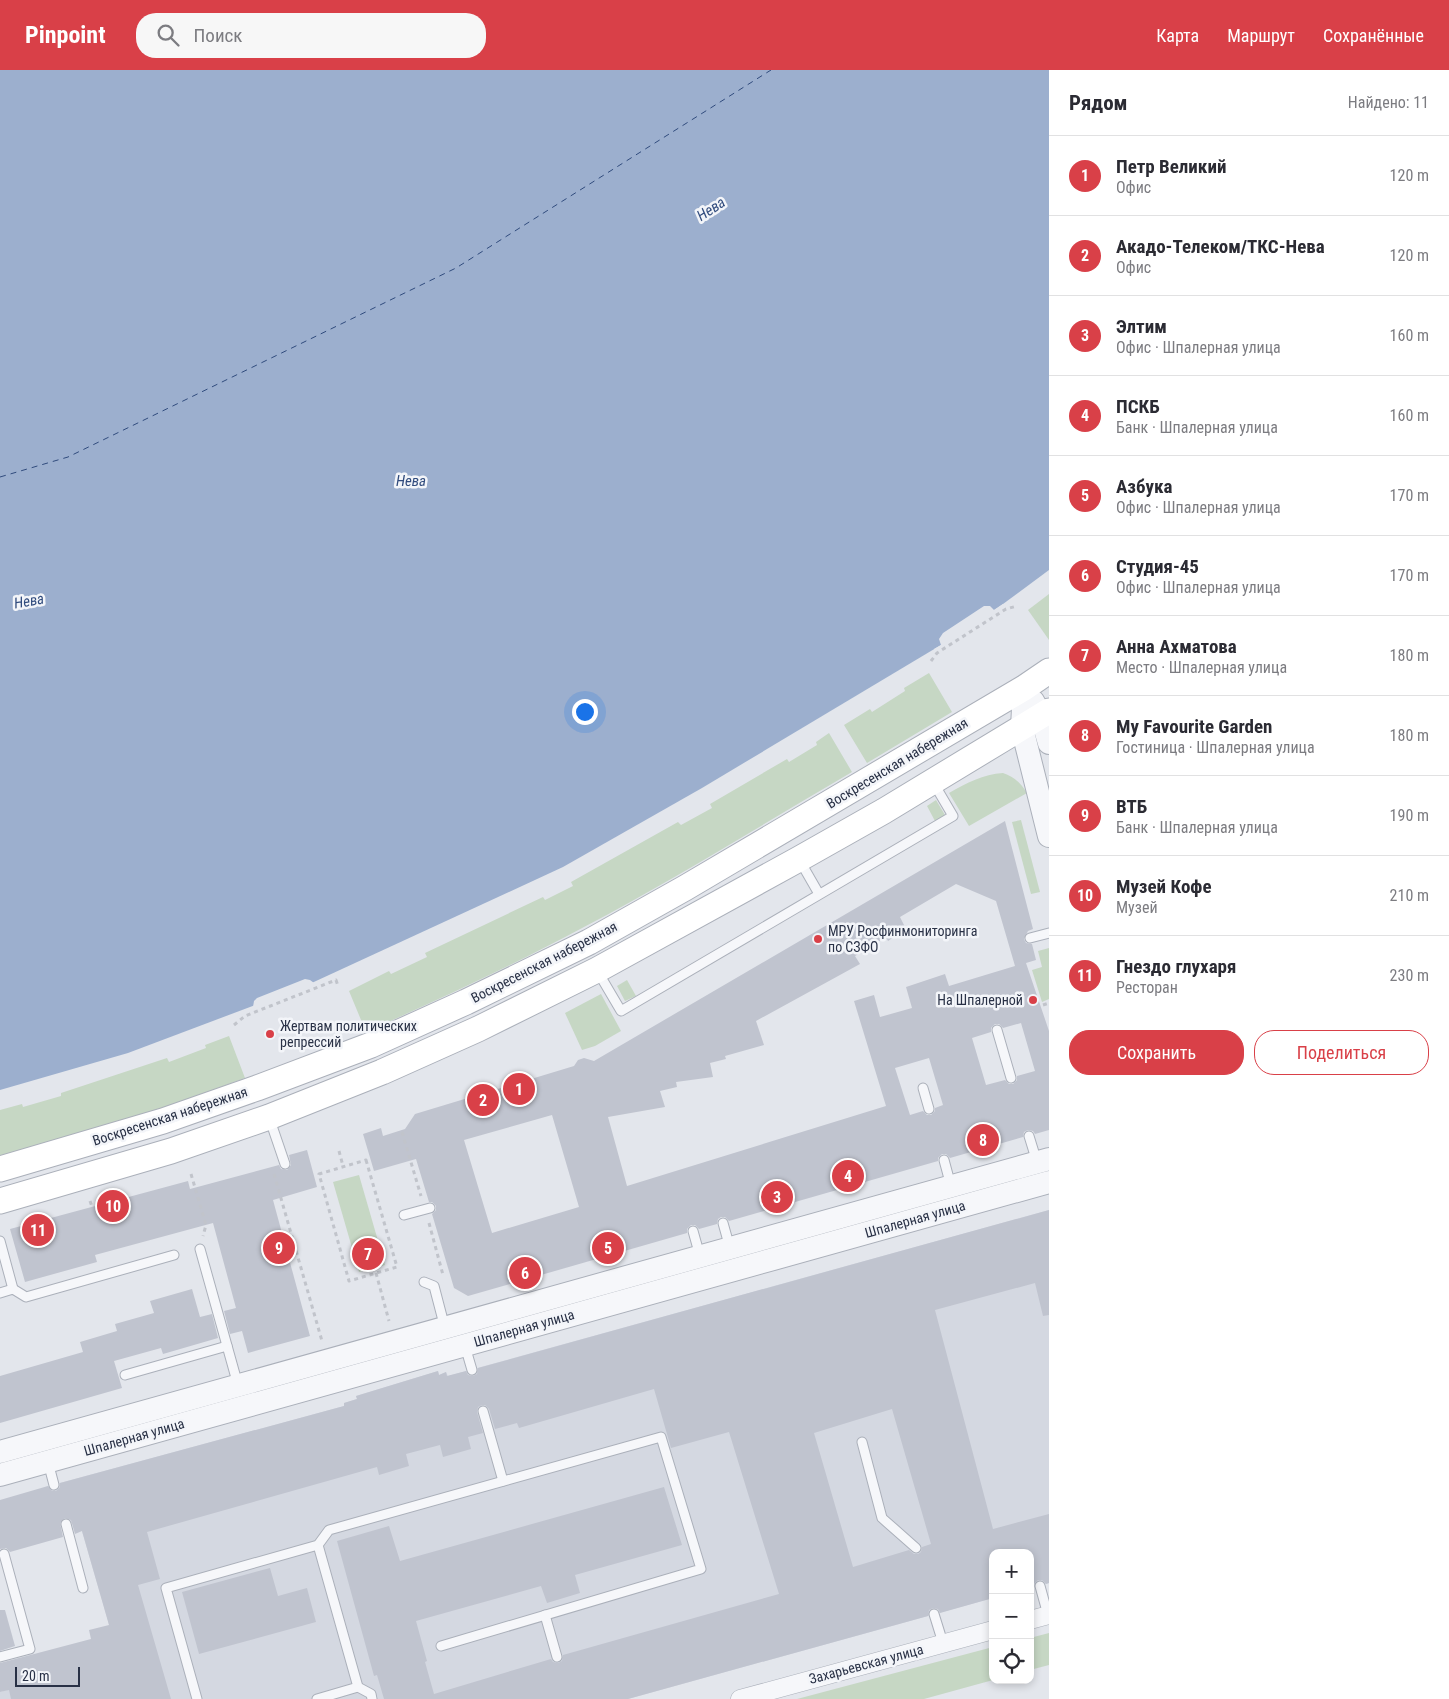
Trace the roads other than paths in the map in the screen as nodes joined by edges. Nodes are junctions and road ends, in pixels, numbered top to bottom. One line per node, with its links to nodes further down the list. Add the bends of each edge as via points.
1 (1049, 671): 2 (main road, Воскресенская набережная)
2 (1024, 688): 3 (street); 21 (main road, Воскресенская набережная, via 589,942 466,1002 371,1045 257,1088 162,1121)
3 (1037, 718): 4 (street); 5 (main road); 6 (street)
4 (1049, 743)
5 (933, 782): 7 (main road); 8 (lane, via 953,816)
6 (1049, 836)
7 (799, 859): 8 (lane); 11 (main road)
8 (820, 894): 11 (lane, via 621,1011)
9 (1049, 933): 10 (lane)
10 (1030, 938)
11 (597, 970): 16 (main road, via 478,1029)
12 (997, 1030): 13 (lane)
13 (1011, 1078)
14 (923, 1088): 15 (lane)
15 (929, 1110)
16 (269, 1117): 20 (lane); 24 (main road, via 171,1151)
17 (1028, 1136): 19 (lane)
18 (944, 1160): 23 (lane)
19 (1043, 1161): 23 (street, Шпалерная улица)
20 (284, 1164)
21 (0, 1168)
22 (1049, 1182): 38 (street, Шпалерная улица)
23 (951, 1186): 30 (street, Шпалерная улица)
24 (0, 1201)
25 (430, 1208): 26 (lane)
26 (404, 1215)
27 (723, 1223): 30 (lane)
28 (693, 1231): 33 (lane)
29 (0, 1241): 35 (lane)
30 (730, 1248): 33 (street, Шпалерная улица)
31 (200, 1249): 39 (lane)
32 (174, 1255): 35 (lane, via 26,1297)
33 (700, 1256): 37 (street, Шпалерная улица)
34 (424, 1282): 37 (lane, via 434,1286)
35 (13, 1289): 36 (lane)
36 (0, 1293)
37 (445, 1328): 42 (street, Шпалерная улица)
38 (465, 1345): 40 (lane); 46 (street, Шпалерная улица)
39 (228, 1346): 41 (lane); 42 (lane)
40 (472, 1370)
41 (125, 1375)
42 (238, 1385): 45 (street, Шпалерная улица)
43 (483, 1411): 48 (lane)
44 (862, 1442): 52 (lane, via 882,1518)
45 (0, 1452)
46 (48, 1462): 47 (street, Шпалерная улица); 49 (lane)
47 (0, 1475)
48 (503, 1481): 51 (lane, via 329,1530); 57 (lane, via 661,1436 701,1569)
49 (54, 1485)
50 (66, 1524): 55 (lane)
51 (318, 1545): 65 (lane); 67 (lane, via 166,1588)
52 (916, 1548)
53 (3, 1558): 63 (lane, via 30,1649)
54 (1040, 1586): 58 (lane)
55 (83, 1588)
56 (934, 1614): 61 (lane)
57 (545, 1615): 62 (lane); 64 (lane)
58 (1049, 1615): 59 (street)
59 (1034, 1619)
60 (989, 1631): 61 (street, Захарьевская улица)
61 (943, 1643): 66 (street, Захарьевская улица)
62 (441, 1646)
63 (0, 1657)
64 (557, 1657)
65 (358, 1687): 68 (lane); 69 (lane, via 371,1694)
66 (777, 1694): 70 (street, Захарьевская улица)
67 (197, 1699)
68 (317, 1699)
69 (372, 1699)
70 (740, 1699)

